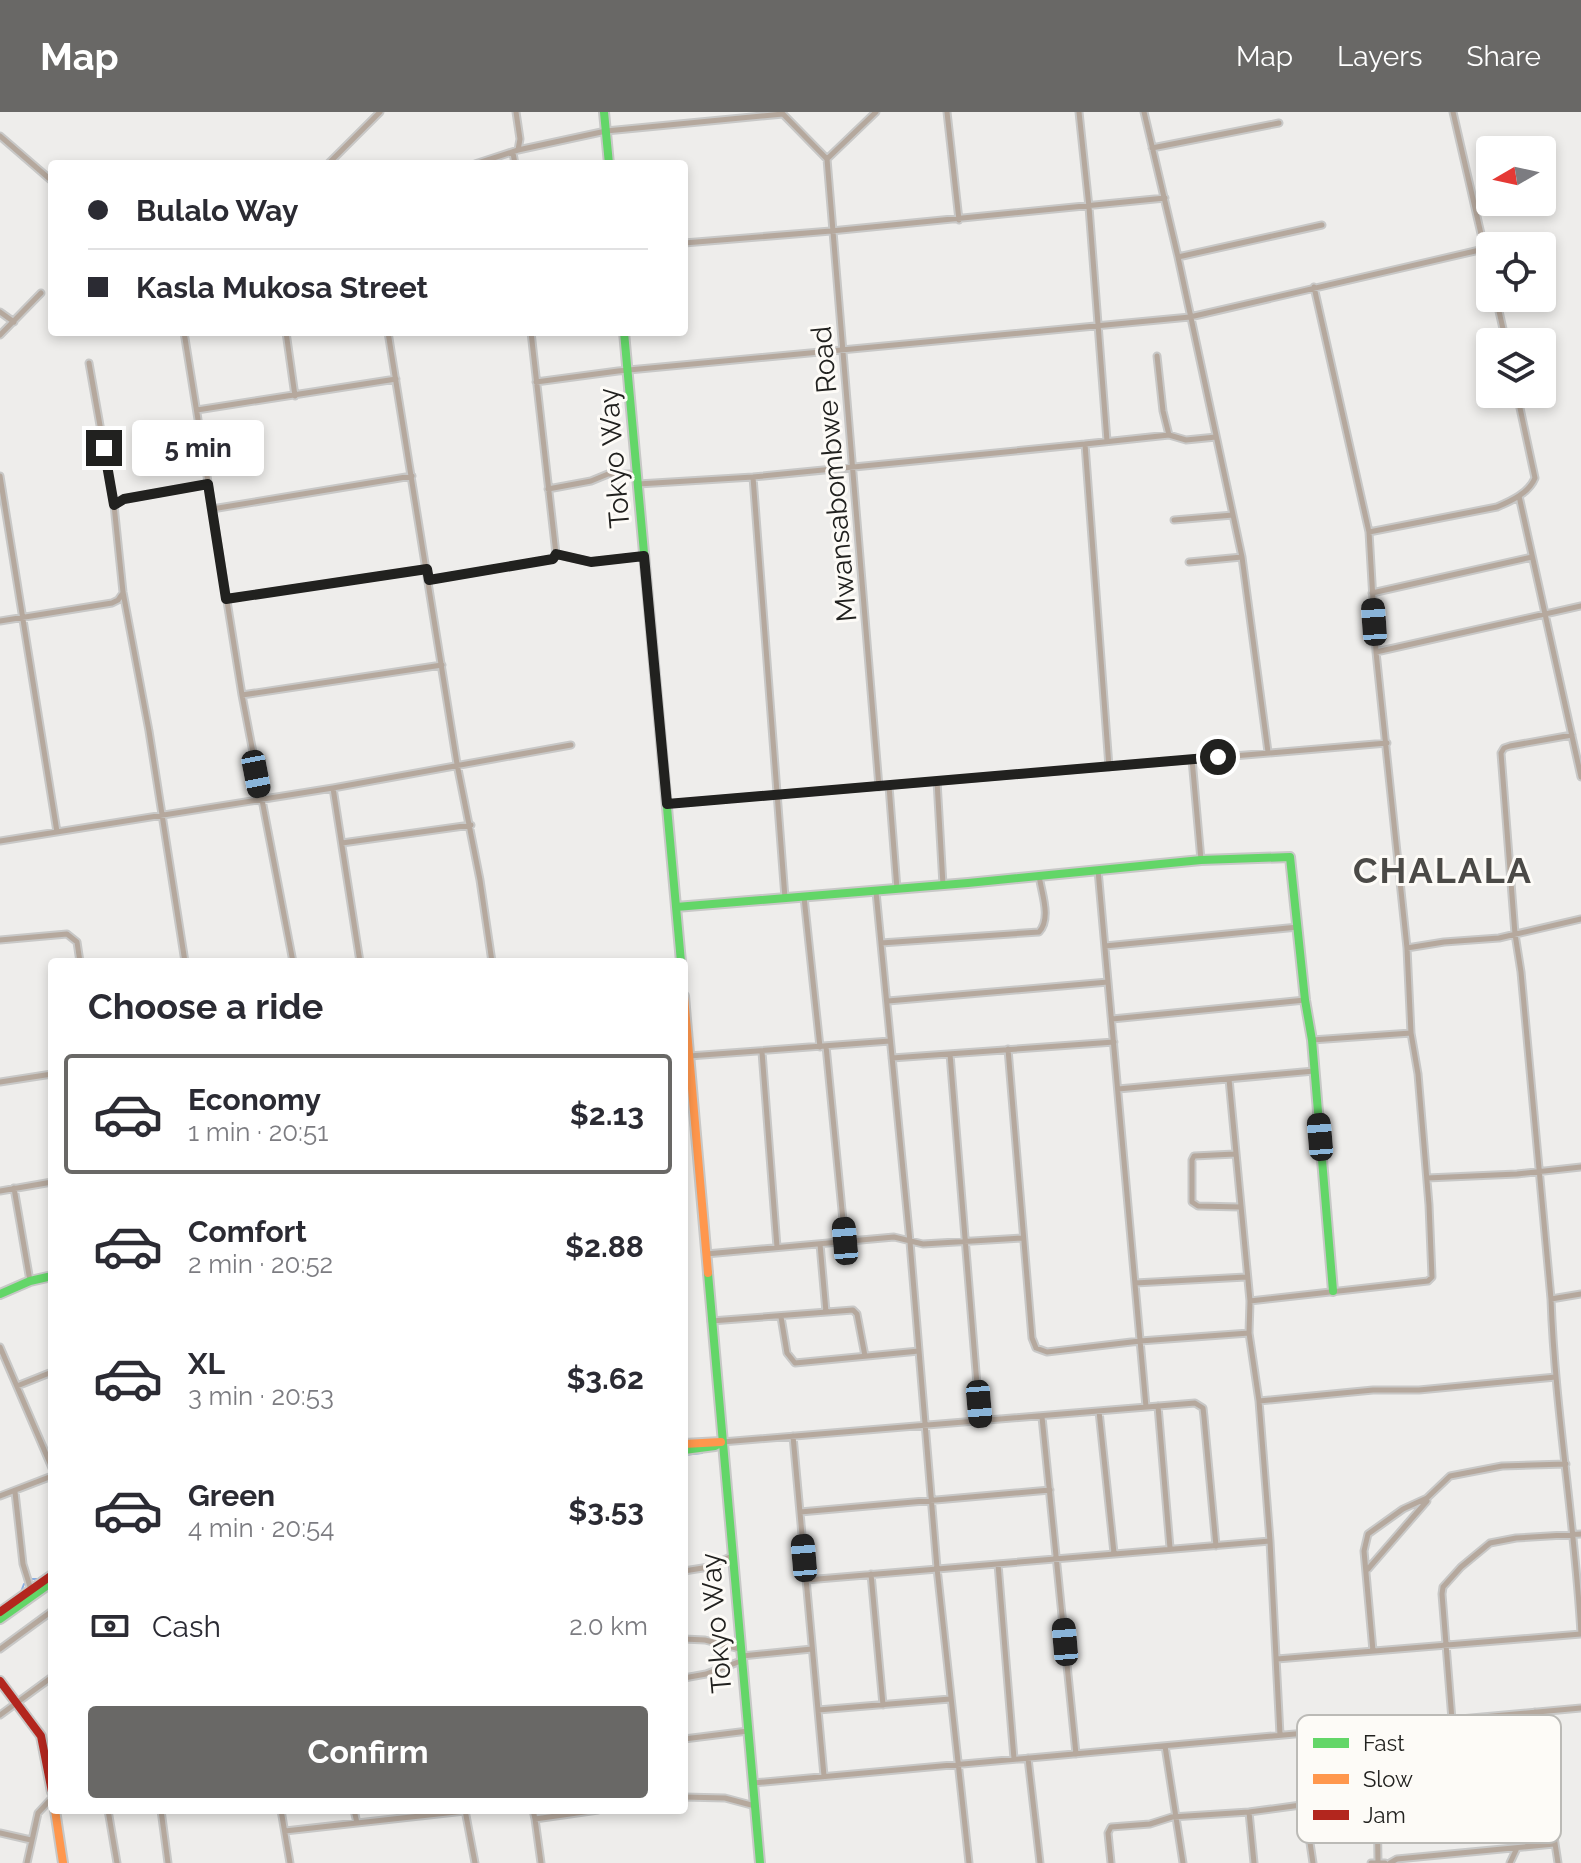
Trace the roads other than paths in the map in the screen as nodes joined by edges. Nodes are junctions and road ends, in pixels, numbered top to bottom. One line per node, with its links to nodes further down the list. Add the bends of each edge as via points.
1 (380, 112): 16 (street)
2 (516, 112): 14 (street)
3 (604, 112): 11 (street)
4 (876, 112): 15 (street)
5 (947, 112): 23 (street)
6 (1079, 112): 22 (street)
7 (1144, 112): 13 (street)
8 (1453, 112): 26 (street)
9 (782, 113): 11 (street); 15 (street)
10 (1279, 123): 13 (street)
11 (606, 131): 14 (street); 19 (street)
12 (0, 136): 20 (street)
13 (1152, 148): 21 (street)
14 (516, 151): 17 (street); 18 (street)
15 (827, 159): 25 (street, Mwansabombwe Road)
16 (332, 160)
17 (488, 160)
18 (515, 160)
19 (609, 160)
20 (48, 178)
21 (1165, 198): 22 (street); 29 (street)
22 (1089, 207): 23 (street); 35 (street)
23 (959, 220): 25 (street)
24 (1322, 225): 29 (street)
25 (831, 231): 27 (street); 42 (street, Mwansabombwe Road)
26 (1480, 232)
27 (688, 243)
28 (1476, 251): 30 (street)
29 (1178, 257): 33 (street)
30 (1314, 287): 33 (street); 67 (street)
31 (41, 293): 34 (street)
32 (0, 312): 34 (street)
33 (1190, 317): 35 (street); 52 (street)
34 (14, 322): 36 (street)
35 (1099, 327): 42 (street); 53 (street)
36 (0, 335)
37 (185, 336): 50 (street)
38 (287, 336): 48 (street)
39 (389, 336): 46 (street)
40 (531, 336): 47 (street)
41 (624, 336): 45 (street, Tokyo Way)
42 (843, 350): 45 (street); 55 (street, Mwansabombwe Road)
43 (1157, 356): 51 (street)
44 (89, 363): 63 (street)
45 (628, 370): 47 (street); 59 (street, Tokyo Way)
46 (396, 379): 48 (street); 57 (street)
47 (536, 382): 61 (street)
48 (295, 396): 50 (street)
49 (1520, 408): 62 (street, via 1535,478)
50 (197, 410): 60 (street)
51 (1169, 435): 52 (street, via 1186,440); 53 (street)
52 (1216, 437): 65 (street)
53 (1107, 441): 54 (street)
54 (1085, 444): 55 (street); 91 (street)
55 (854, 467): 58 (street); 95 (street, Mwansabombwe Road)
56 (0, 476): 80 (street)
57 (412, 476): 64 (street); 73 (street)
58 (753, 477): 59 (street); 97 (street)
59 (638, 479): 61 (street, via 608,474); 69 (street, Tokyo Way)
60 (208, 484): 63 (street); 64 (street)
61 (548, 489): 68 (street)
62 (1519, 496): 67 (street, via 1478,512); 71 (street)
63 (114, 505): 75 (street)
64 (212, 509): 77 (street)
65 (1233, 515): 66 (street); 70 (street)
66 (1174, 520)
67 (1369, 532): 76 (street)
68 (556, 554): 69 (street, via 591,562); 74 (street, via 553,559)
69 (644, 556): 99 (street, Tokyo Way)
70 (1242, 557): 72 (street); 88 (street)
71 (1532, 557): 76 (street); 79 (street)
72 (1189, 562)
73 (427, 569): 74 (street); 77 (street)
74 (429, 580): 83 (street)
75 (123, 592): 80 (street, via 112,603); 100 (street)
76 (1372, 593): 82 (street)
77 (226, 599): 84 (street)
78 (1581, 606): 79 (street)
79 (1545, 615): 82 (street); 85 (street)
80 (23, 618): 81 (street); 102 (street)
81 (0, 621)
82 (1376, 652): 86 (street)
83 (442, 665): 84 (street); 90 (street)
84 (242, 695): 98 (street)
85 (1572, 735): 92 (street); 116 (street, via 1510,746 1501,753)
86 (1387, 743): 88 (street); 120 (street)
87 (571, 745): 90 (street)
88 (1268, 752): 89 (street)
89 (1192, 759): 91 (street); 105 (street)
90 (457, 764): 96 (street); 101 (street)
91 (1109, 767): 93 (street)
92 (1581, 777)
93 (937, 781): 94 (street); 108 (street)
94 (889, 786): 95 (street); 109 (street)
95 (879, 787): 97 (street)
96 (333, 788): 98 (street); 104 (street)
97 (776, 795): 99 (street); 112 (street)
98 (261, 800): 100 (street); 123 (street)
99 (667, 804): 113 (street, Tokyo Way)
100 (161, 815): 102 (street); 122 (street)
101 (471, 825): 104 (street); 125 (street)
102 (57, 832): 103 (street)
103 (0, 841)
104 (342, 843): 124 (street)
105 (1201, 860): 106 (street); 115 (street, via 1290,857)
106 (1098, 869): 107 (street); 119 (street)
107 (1039, 875): 108 (street); 118 (street, via 1046,917 1039,932)
108 (943, 885): 109 (street)
109 (897, 889): 110 (street)
110 (876, 892): 111 (street); 118 (street)
111 (804, 897): 112 (street); 135 (street)
112 (785, 898): 113 (street)
113 (676, 907): 126 (street, Tokyo Way)
114 (1581, 919): 116 (street)
115 (1298, 927): 119 (street); 128 (street)
116 (1515, 934): 120 (street); 149 (street)
117 (0, 940): 121 (street, via 67,934 77,942)
118 (881, 943): 129 (street)
119 (1105, 946): 127 (street)
120 (1407, 948): 131 (street)
121 (79, 958)
122 (184, 958)
123 (292, 958)
124 (359, 958)
125 (491, 958)
126 (681, 958)
127 (1108, 982): 129 (street); 130 (street)
128 (1305, 1000): 130 (street); 132 (street)
129 (888, 1001): 133 (street)
130 (1112, 1019): 134 (street)
131 (1411, 1033): 132 (street); 150 (street)
132 (1312, 1040): 142 (street)
133 (890, 1041): 135 (street); 141 (street)
134 (1114, 1042): 137 (street); 146 (street)
135 (823, 1047): 138 (street); 156 (street)
136 (688, 1048): 140 (street, Tokyo Way)
137 (1008, 1049): 139 (street); 155 (street)
138 (762, 1052): 140 (street); 160 (street)
139 (950, 1054): 141 (street); 158 (street)
140 (689, 1056): 161 (street, Tokyo Way)
141 (892, 1058): 157 (street)
142 (1314, 1071): 144 (street); 166 (street)
143 (48, 1075): 145 (street)
144 (1229, 1079): 146 (street); 147 (street)
145 (0, 1082)
146 (1118, 1089): 165 (street)
147 (1235, 1154): 154 (street); 154 (street, via 1194,1156 1192,1202)
148 (1581, 1167): 149 (street)
149 (1539, 1172): 150 (street); 169 (street)
150 (1427, 1178): 166 (street, via 1430,1279)
151 (48, 1183): 152 (street)
152 (14, 1188): 153 (street); 164 (street)
153 (0, 1191)
154 (1240, 1207): 163 (street)
155 (1022, 1238): 158 (street); 175 (street, via 1036,1348 1047,1352)
156 (845, 1241): 157 (street, via 898,1237); 159 (street)
157 (910, 1242): 158 (street); 177 (street)
158 (965, 1242): 187 (street)
159 (820, 1244): 160 (street); 171 (street)
160 (777, 1247): 161 (street)
161 (706, 1254): 173 (street, Tokyo Way)
162 (48, 1277): 164 (street)
163 (1246, 1277): 165 (street); 170 (street)
164 (30, 1281): 167 (street)
165 (1135, 1283): 175 (street)
166 (1333, 1291): 170 (street)
167 (0, 1294)
168 (1581, 1294): 169 (street)
169 (1551, 1299): 180 (street)
170 (1250, 1301): 174 (street)
171 (826, 1312): 172 (street); 178 (street, via 855,1311)
172 (781, 1317): 173 (street); 178 (street, via 792,1362)
173 (711, 1321): 188 (street, Tokyo Way)
174 (1249, 1333): 175 (street); 182 (street)
175 (1140, 1341): 184 (street)
176 (0, 1347): 181 (street)
177 (919, 1351): 178 (street); 189 (street)
178 (865, 1356)
179 (48, 1374): 181 (street)
180 (1556, 1377): 182 (street); 197 (street)
181 (17, 1386): 195 (street)
182 (1259, 1401): 206 (street)
183 (1158, 1406): 184 (street); 207 (street, via 1195,1403 1203,1408); 208 (street)
184 (1146, 1407): 185 (street)
185 (1099, 1411): 186 (street); 209 (street)
186 (1042, 1417): 187 (street); 199 (street)
187 (980, 1421): 189 (street)
188 (720, 1423): 191 (street, Tokyo Way); 193 (street)
189 (924, 1426): 190 (street); 203 (street)
190 (793, 1436): 191 (street); 204 (street)
191 (722, 1442): 193 (street); 196 (street, Tokyo Way)
192 (688, 1444): 193 (street)
193 (703, 1445): 194 (street); 196 (street)
194 (688, 1449)
195 (48, 1459)
196 (724, 1459): 210 (street, Tokyo Way)
197 (1566, 1464): 202 (street, via 1464,1472 1442,1481); 205 (street)
198 (48, 1478): 200 (street)
199 (1050, 1490): 203 (street); 211 (street)
200 (15, 1492): 201 (street); 220 (street, via 23,1564)
201 (0, 1496)
202 (1431, 1496): 214 (street); 214 (street, via 1367,1536)
203 (932, 1500): 204 (street); 213 (street)
204 (800, 1512): 218 (street)
205 (1578, 1534): 224 (street); 229 (street, via 1485,1546 1443,1587)
206 (1270, 1541): 207 (street); 234 (street)
207 (1216, 1546): 208 (street)
208 (1170, 1548): 209 (street)
209 (1114, 1553): 211 (street)
210 (732, 1556): 215 (street); 233 (street, Tokyo Way)
211 (1057, 1557): 212 (street); 253 (street)
212 (998, 1564): 213 (street); 255 (street)
213 (937, 1568): 216 (street); 238 (street)
214 (1367, 1569): 232 (street)
215 (688, 1570)
216 (871, 1574): 218 (street); 240 (street)
217 (48, 1579): 220 (street)
218 (806, 1580): 231 (street)
219 (48, 1584): 220 (street)
220 (32, 1593): 221 (street); 223 (street)
221 (0, 1612)
222 (48, 1614): 230 (street)
223 (0, 1619)
224 (1580, 1621): 225 (street)
225 (1581, 1634): 229 (street)
226 (688, 1636): 228 (street)
227 (688, 1639): 228 (street)
228 (692, 1639): 233 (street)
229 (1448, 1645): 232 (street); 245 (street)
230 (0, 1649)
231 (812, 1649): 233 (street); 242 (street)
232 (1373, 1651): 234 (street)
233 (741, 1655): 235 (street); 248 (street, Tokyo Way)
234 (1277, 1659): 250 (street)
235 (688, 1677)
236 (48, 1680): 239 (street)
237 (0, 1681): 239 (street)
238 (950, 1699): 240 (street); 256 (street)
239 (17, 1702): 244 (street); 257 (street, via 41,1736)
240 (883, 1705): 242 (street)
241 (1581, 1708): 243 (street)
242 (818, 1710): 258 (street)
243 (1535, 1712): 246 (street); 247 (street)
244 (0, 1715)
245 (1452, 1715)
246 (1504, 1715)
247 (1535, 1715)
248 (748, 1731): 251 (street); 259 (street, Tokyo Way)
249 (1297, 1734): 250 (street)
250 (1280, 1735): 252 (street)
251 (688, 1738)
252 (1165, 1746): 253 (street); 275 (street)
253 (1076, 1754): 254 (street)
254 (1028, 1758): 255 (street); 293 (street)
255 (1014, 1759): 256 (street)
256 (957, 1764): 258 (street); 292 (street)
257 (48, 1766)
258 (824, 1776): 259 (street)
259 (753, 1783): 262 (street, Tokyo Way)
260 (688, 1797): 262 (street)
261 (48, 1800): 279 (street, via 38,1813)
262 (755, 1806): 291 (street, Tokyo Way)
263 (1297, 1806): 264 (street)
264 (1249, 1812): 275 (street); 296 (street)
265 (56, 1814): 285 (street)
266 (109, 1814): 286 (street)
267 (162, 1814): 287 (street)
268 (282, 1814): 277 (street)
269 (355, 1814): 276 (street)
270 (438, 1814): 276 (street)
271 (466, 1814): 289 (street)
272 (534, 1814): 274 (street)
273 (570, 1814): 274 (street)
274 (535, 1819): 290 (street)
275 (1178, 1819): 294 (street, via 1111,1827); 295 (street)
276 (357, 1823): 277 (street)
277 (285, 1831): 288 (street)
278 (0, 1833): 279 (street)
279 (31, 1840): 284 (street)
280 (1310, 1843): 297 (street)
281 (1554, 1844): 282 (street); 301 (street)
282 (1517, 1847): 299 (street); 300 (street)
283 (1378, 1862): 298 (street); 299 (street)
284 (27, 1863)
285 (63, 1863)
286 (117, 1863)
287 (168, 1863)
288 (290, 1863)
289 (475, 1863)
290 (541, 1863)
291 (760, 1863)
292 (969, 1863)
293 (1040, 1863)
294 (1111, 1863)
295 (1183, 1863)
296 (1254, 1863)
297 (1313, 1863)
298 (1371, 1863)
299 (1387, 1863)
300 (1510, 1863)
301 (1558, 1863)

